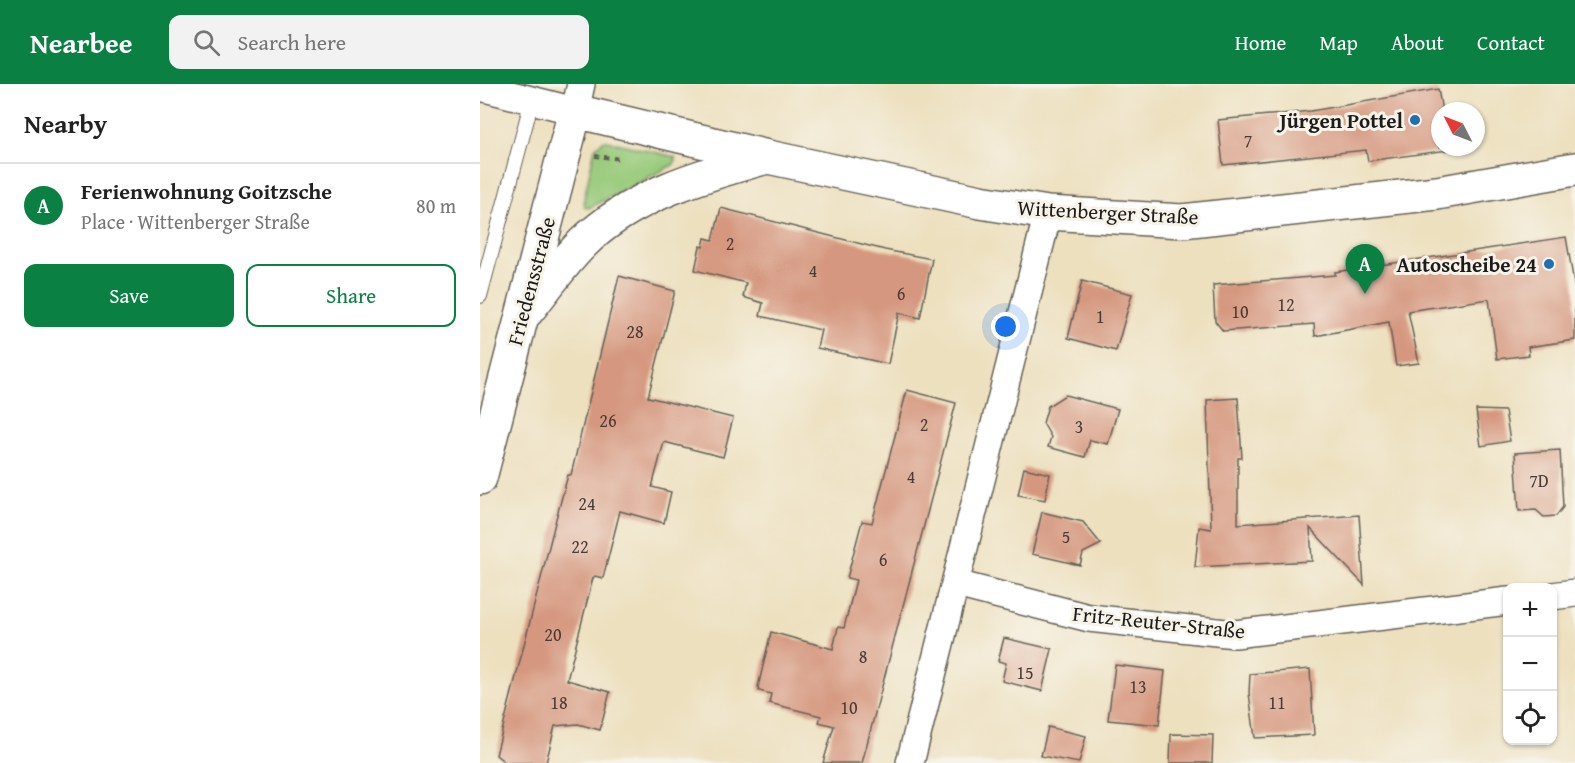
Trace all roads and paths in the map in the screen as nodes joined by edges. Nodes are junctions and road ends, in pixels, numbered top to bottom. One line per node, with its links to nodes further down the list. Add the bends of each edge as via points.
1 (480, 87): 3 (street)
2 (578, 98): 3 (street); 4 (main road, Wittenberger Straße); 8 (main road, Friedensstraße)
3 (532, 100): 7 (lane)
4 (768, 157): 6 (main road, Wittenberger Straße); 8 (main road, via 701,176 629,208 583,243)
5 (1575, 169): 6 (main road, Wittenberger Straße, via 1437,194 1182,221)
6 (1048, 213): 10 (street)
7 (480, 296)
8 (520, 320): 9 (main road, Friedensstraße)
9 (480, 478)
10 (956, 584): 13 (street, Fritz-Reuter-Straße, via 1089,618 1235,634); 14 (street)
11 (1575, 593): 12 (street)
12 (1557, 595)
13 (1503, 602)
14 (910, 763)

